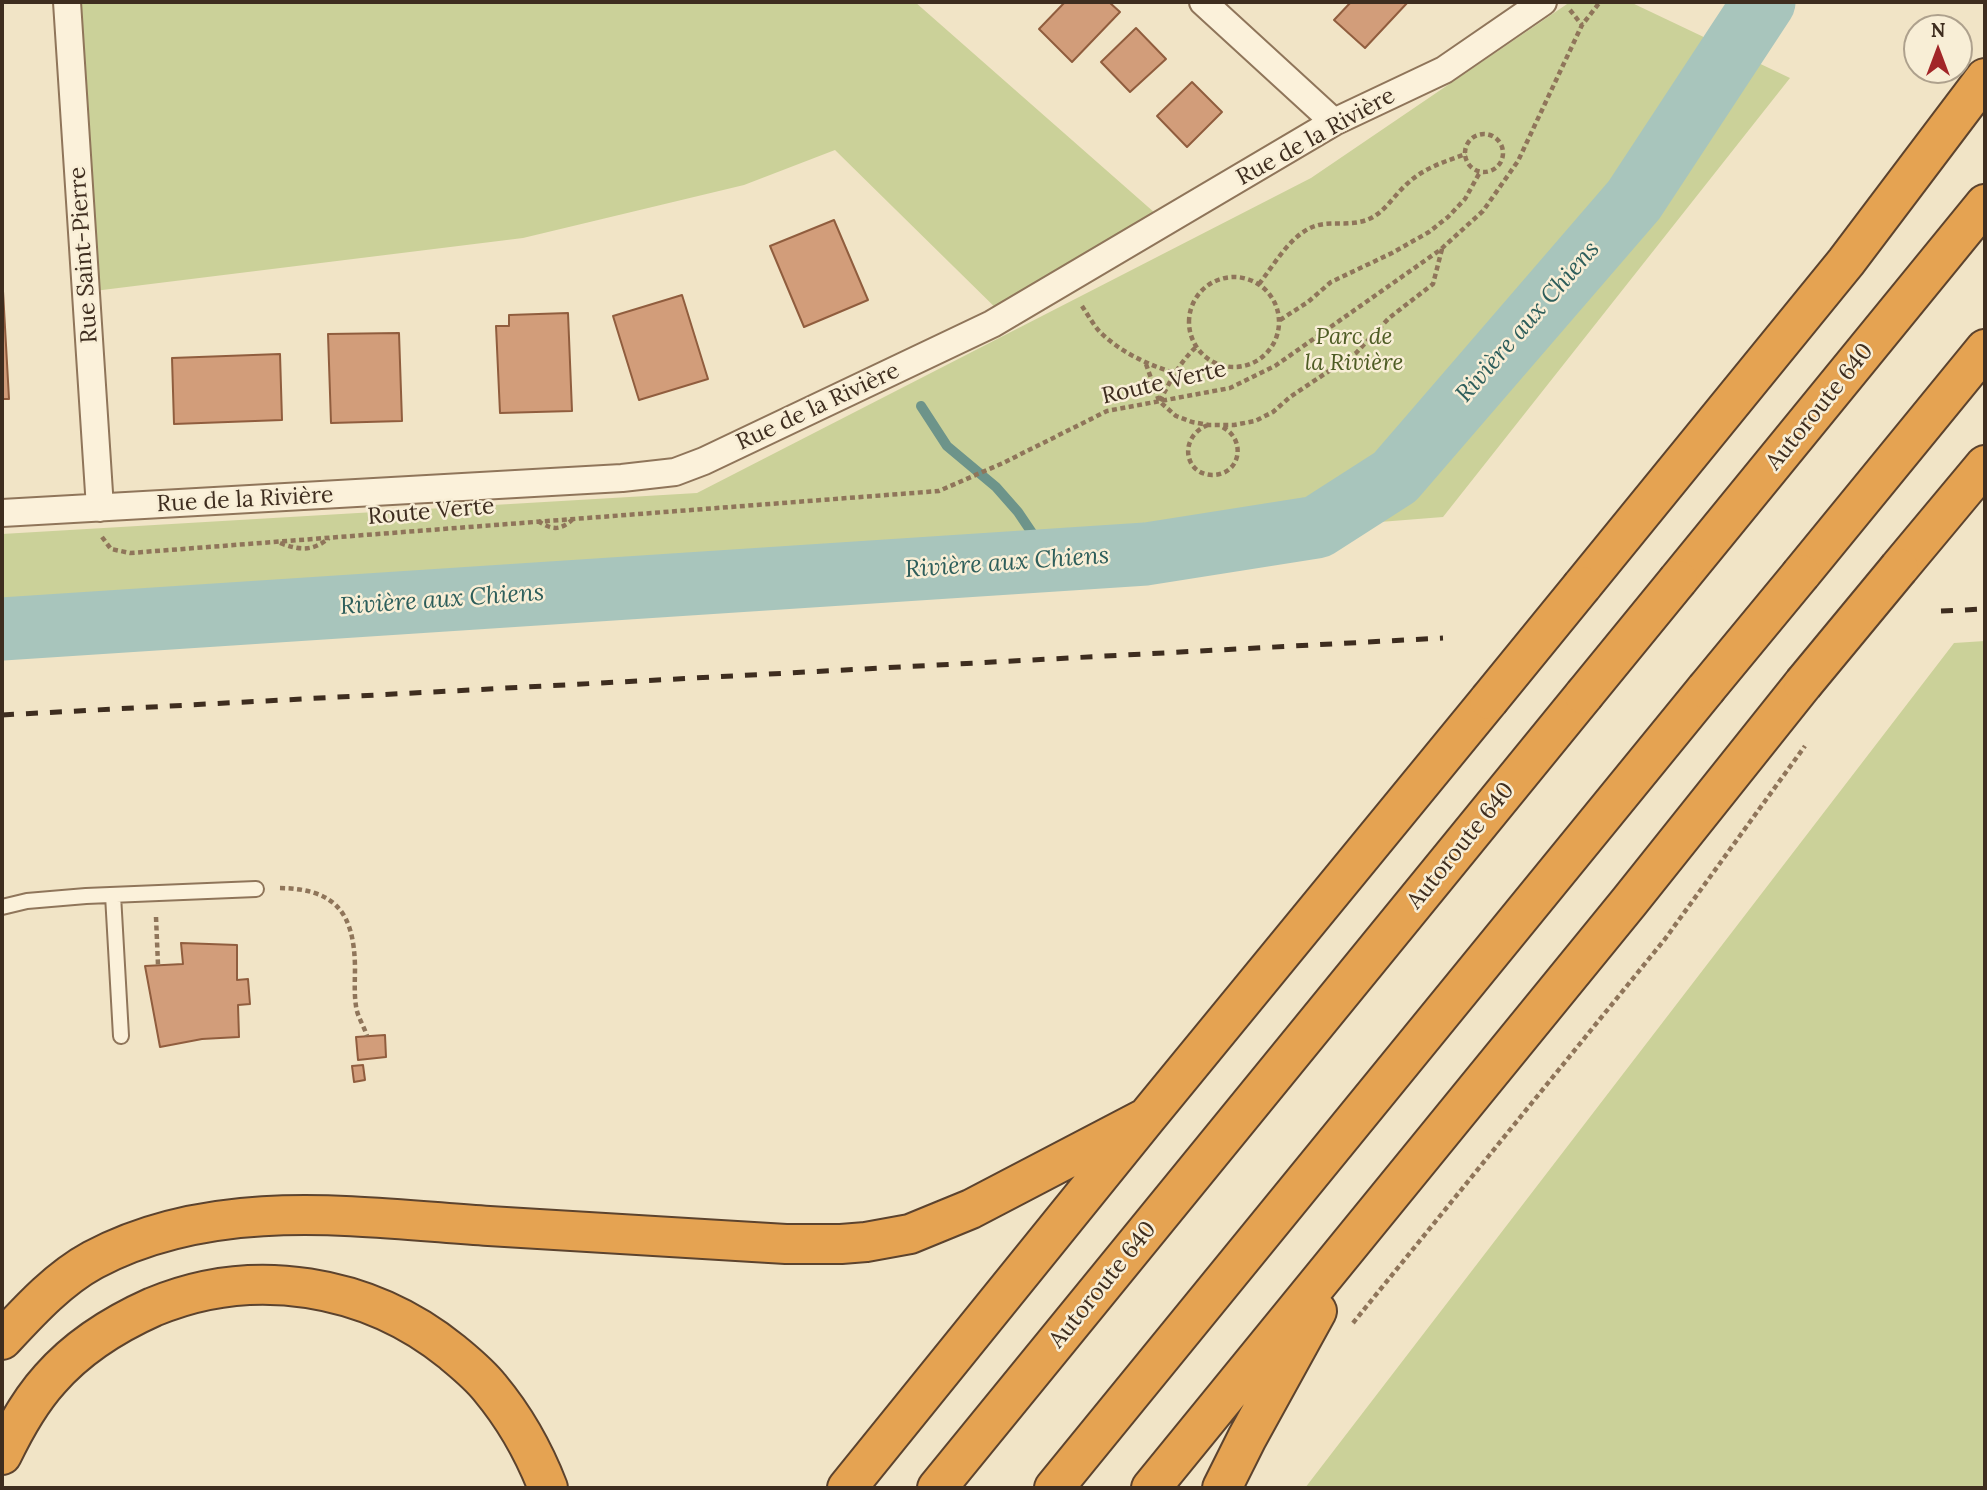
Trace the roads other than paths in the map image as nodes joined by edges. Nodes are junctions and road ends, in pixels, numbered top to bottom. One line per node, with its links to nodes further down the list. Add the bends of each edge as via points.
1 (67, 2): 9 (street, Rue Saint-Pierre)
2 (1203, 2): 5 (street)
3 (1542, 2): 5 (street, Rue de la Rivière, via 1444,70)
4 (1985, 78): 15 (highway, bridge, via 1846,262)
5 (1334, 122): 9 (street, Rue de la Rivière, via 992,324 675,472)
6 (1985, 204): 21 (highway, Autoroute 640, bridge)
7 (1985, 349): 22 (highway, bridge)
8 (1985, 465): 16 (highway, bridge)
9 (100, 508): 10 (street, Rue de la Rivière)
10 (2, 513)
11 (256, 889): 12 (lane)
12 (113, 895): 13 (lane); 14 (lane)
13 (2, 907)
14 (121, 1036)
15 (1147, 1117): 17 (highway, via 953,1218 910,1234 866,1242 786,1244 296,1215 189,1225 92,1260 49,1292); 20 (highway)
16 (1364, 1225): 23 (highway); 24 (highway)
17 (2, 1340)
18 (2, 1455): 19 (highway, via 50,1379 73,1356 134,1315 200,1291 268,1284 304,1286 341,1294 407,1320 466,1363 489,1387 530,1447)
19 (548, 1488)
20 (847, 1488)
21 (937, 1488)
22 (1055, 1488)
23 (1150, 1488)
24 (1222, 1488)

